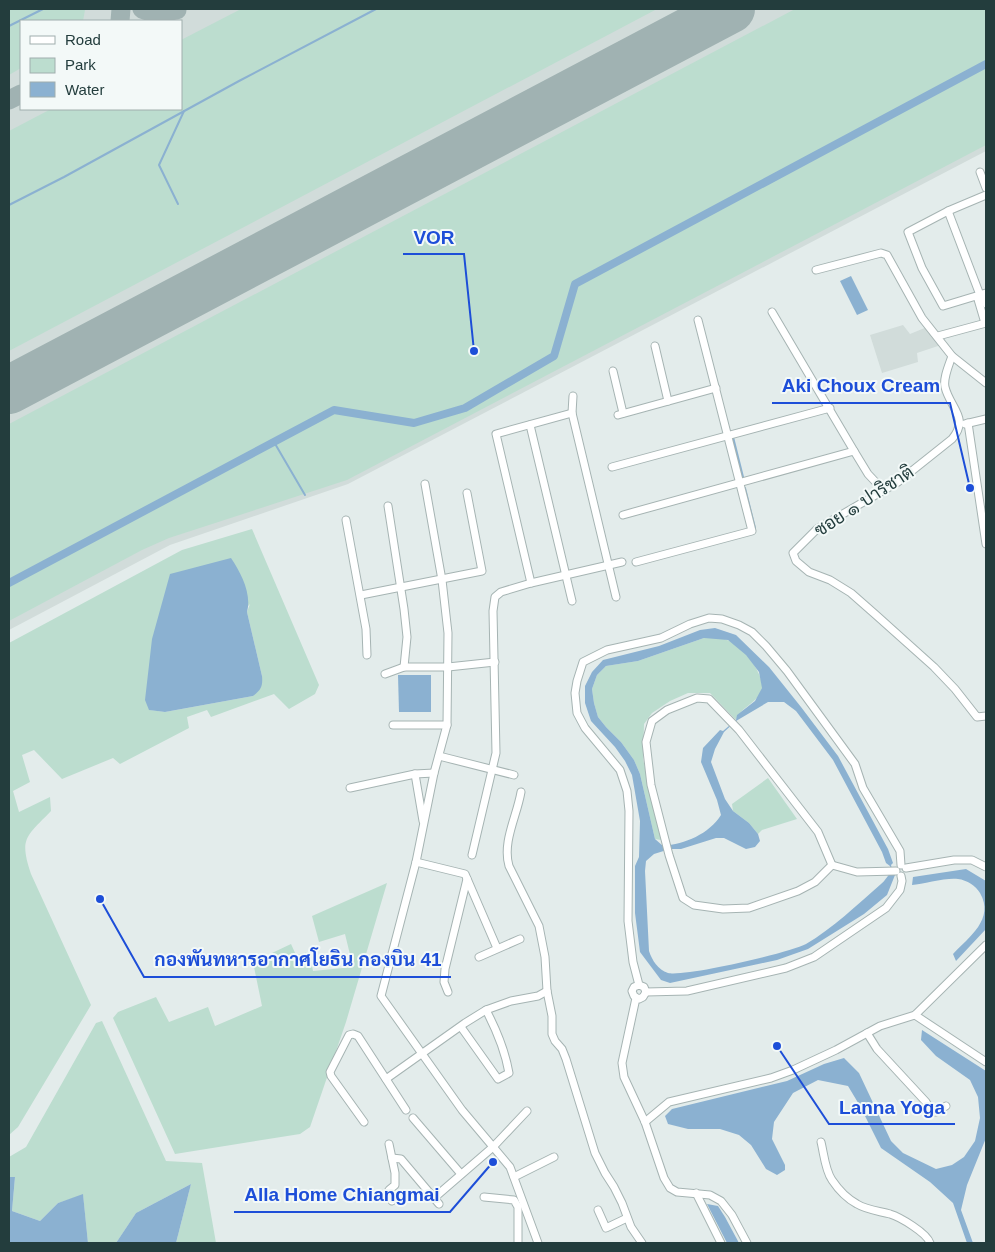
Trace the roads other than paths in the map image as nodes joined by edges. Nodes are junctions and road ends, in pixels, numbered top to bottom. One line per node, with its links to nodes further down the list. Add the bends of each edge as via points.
1 (980, 172): 2 (street)
2 (986, 188)
3 (986, 195): 4 (street)
4 (948, 211): 6 (street); 6 (street, via 908,232 922,268 944,306)
5 (816, 270): 11 (street, via 887,254 922,318)
6 (981, 294): 7 (street); 10 (street)
7 (986, 304)
8 (772, 312): 19 (street)
9 (698, 320): 16 (street)
10 (986, 323): 11 (street)
11 (938, 336): 13 (street)
12 (655, 346): 18 (street)
13 (952, 356): 15 (street); 24 (street, via 945,387)
14 (613, 371): 18 (street, via 620,414)
15 (986, 383)
16 (716, 388): 18 (street); 25 (street)
17 (573, 396): 20 (street)
18 (668, 401)
19 (830, 408): 25 (street); 26 (street)
20 (572, 413): 23 (street); 38 (street)
21 (986, 419): 22 (street)
22 (968, 423): 24 (street); 35 (street)
23 (530, 425): 39 (street); 41 (street, via 496,434)
24 (960, 426): 30 (street, ซอย ๑ ปาริชาติ, via 952,439)
25 (728, 435): 27 (street); 28 (street)
26 (854, 451): 28 (street); 30 (street, via 868,474)
27 (612, 467)
28 (740, 483): 33 (street); 37 (street, via 752,531)
29 (425, 484): 40 (street)
30 (884, 491): 51 (street, ซอย ๑ ปาริชาติ, via 817,529 793,553 796,561 851,593 934,667 977,717)
31 (467, 493): 40 (street, via 482,571)
32 (388, 506): 42 (street)
33 (623, 515)
34 (346, 520): 43 (street)
35 (986, 544)
36 (622, 562): 38 (street)
37 (636, 562)
38 (608, 564): 39 (street); 44 (street)
39 (566, 575): 41 (street); 45 (street)
40 (442, 580): 42 (street); 49 (street)
41 (530, 583): 47 (street, via 495,597)
42 (401, 587): 43 (street); 48 (street, via 407,637)
43 (361, 595): 46 (street)
44 (616, 597)
45 (572, 600)
46 (367, 655)
47 (495, 662): 49 (street); 55 (street, via 496,753)
48 (404, 667): 49 (street); 50 (street)
49 (448, 667): 53 (street)
50 (385, 674)
51 (986, 716)
52 (393, 725): 53 (street)
53 (447, 725): 54 (street)
54 (439, 756): 55 (street); 56 (street)
55 (492, 770): 58 (street); 62 (street)
56 (434, 773): 57 (street); 61 (street)
57 (416, 774): 59 (street); 61 (street)
58 (514, 775)
59 (350, 788)
60 (521, 792): 73 (street, via 506,856 539,926)
61 (423, 826): 63 (street)
62 (472, 855)
63 (416, 862): 67 (street, via 465,874); 81 (street, via 381,996)
64 (832, 865): 64 (street, via 815,882 749,908 694,905 683,898 651,785 646,742 652,721 667,710 697,698 709,699 739,730 818,832); 66 (street, via 857,872)
65 (986, 867): 66 (street, via 972,860 954,860)
66 (897, 869): 72 (street, via 900,851 863,788 855,764 787,671 752,632 722,619 709,618 661,638 607,650 583,662 576,682 575,702 585,728 620,770 627,791 628,921); 75 (street, via 907,873 901,876 900,890 886,908 814,957 786,968 687,991)
67 (467, 879): 70 (street); 74 (street, via 444,969)
68 (520, 939): 70 (street)
69 (986, 945): 78 (street)
70 (497, 948): 71 (street)
71 (479, 957)
72 (639, 985): 75 (street); 76 (street, via 633,989 632,994)
73 (547, 990): 77 (street, via 538,996); 103 (street, via 552,1034 566,1059 595,1153)
74 (448, 992)
75 (646, 992): 76 (street, via 643,997)
76 (636, 998): 89 (street, via 622,1063 624,1078)
77 (486, 1010): 79 (street); 79 (street, via 505,1052 509,1073 498,1079)
78 (915, 1015): 80 (street); 82 (street)
79 (461, 1026): 81 (street)
80 (867, 1033): 84 (street, via 877,1050 932,1112); 89 (street, via 771,1078 669,1102)
81 (423, 1053): 83 (street); 92 (street, via 462,1110)
82 (986, 1062)
83 (386, 1078): 85 (street); 88 (street, via 358,1036 349,1035 330,1072)
84 (946, 1106)
85 (406, 1110)
86 (527, 1111): 92 (street)
87 (413, 1118): 95 (street)
88 (364, 1122)
89 (645, 1122): 97 (street, via 666,1183 677,1192)
90 (821, 1142): 109 (street, via 830,1178 843,1194 857,1204 892,1214 915,1228)
91 (389, 1144): 94 (street)
92 (493, 1147): 95 (street); 96 (street)
93 (554, 1157): 96 (street)
94 (392, 1158): 99 (street, via 401,1159); 100 (street, via 395,1185 389,1190)
95 (461, 1174): 99 (street)
96 (514, 1177): 105 (street)
97 (696, 1193): 107 (street); 108 (street, via 721,1200)
98 (484, 1197): 104 (street, via 514,1200 518,1207)
99 (434, 1198): 101 (street)
100 (392, 1201)
101 (439, 1204)
102 (598, 1210): 103 (street, via 606,1228)
103 (627, 1218): 106 (street)
104 (518, 1243)
105 (538, 1243)
106 (642, 1243)
107 (721, 1243)
108 (746, 1243)
109 (930, 1243)

